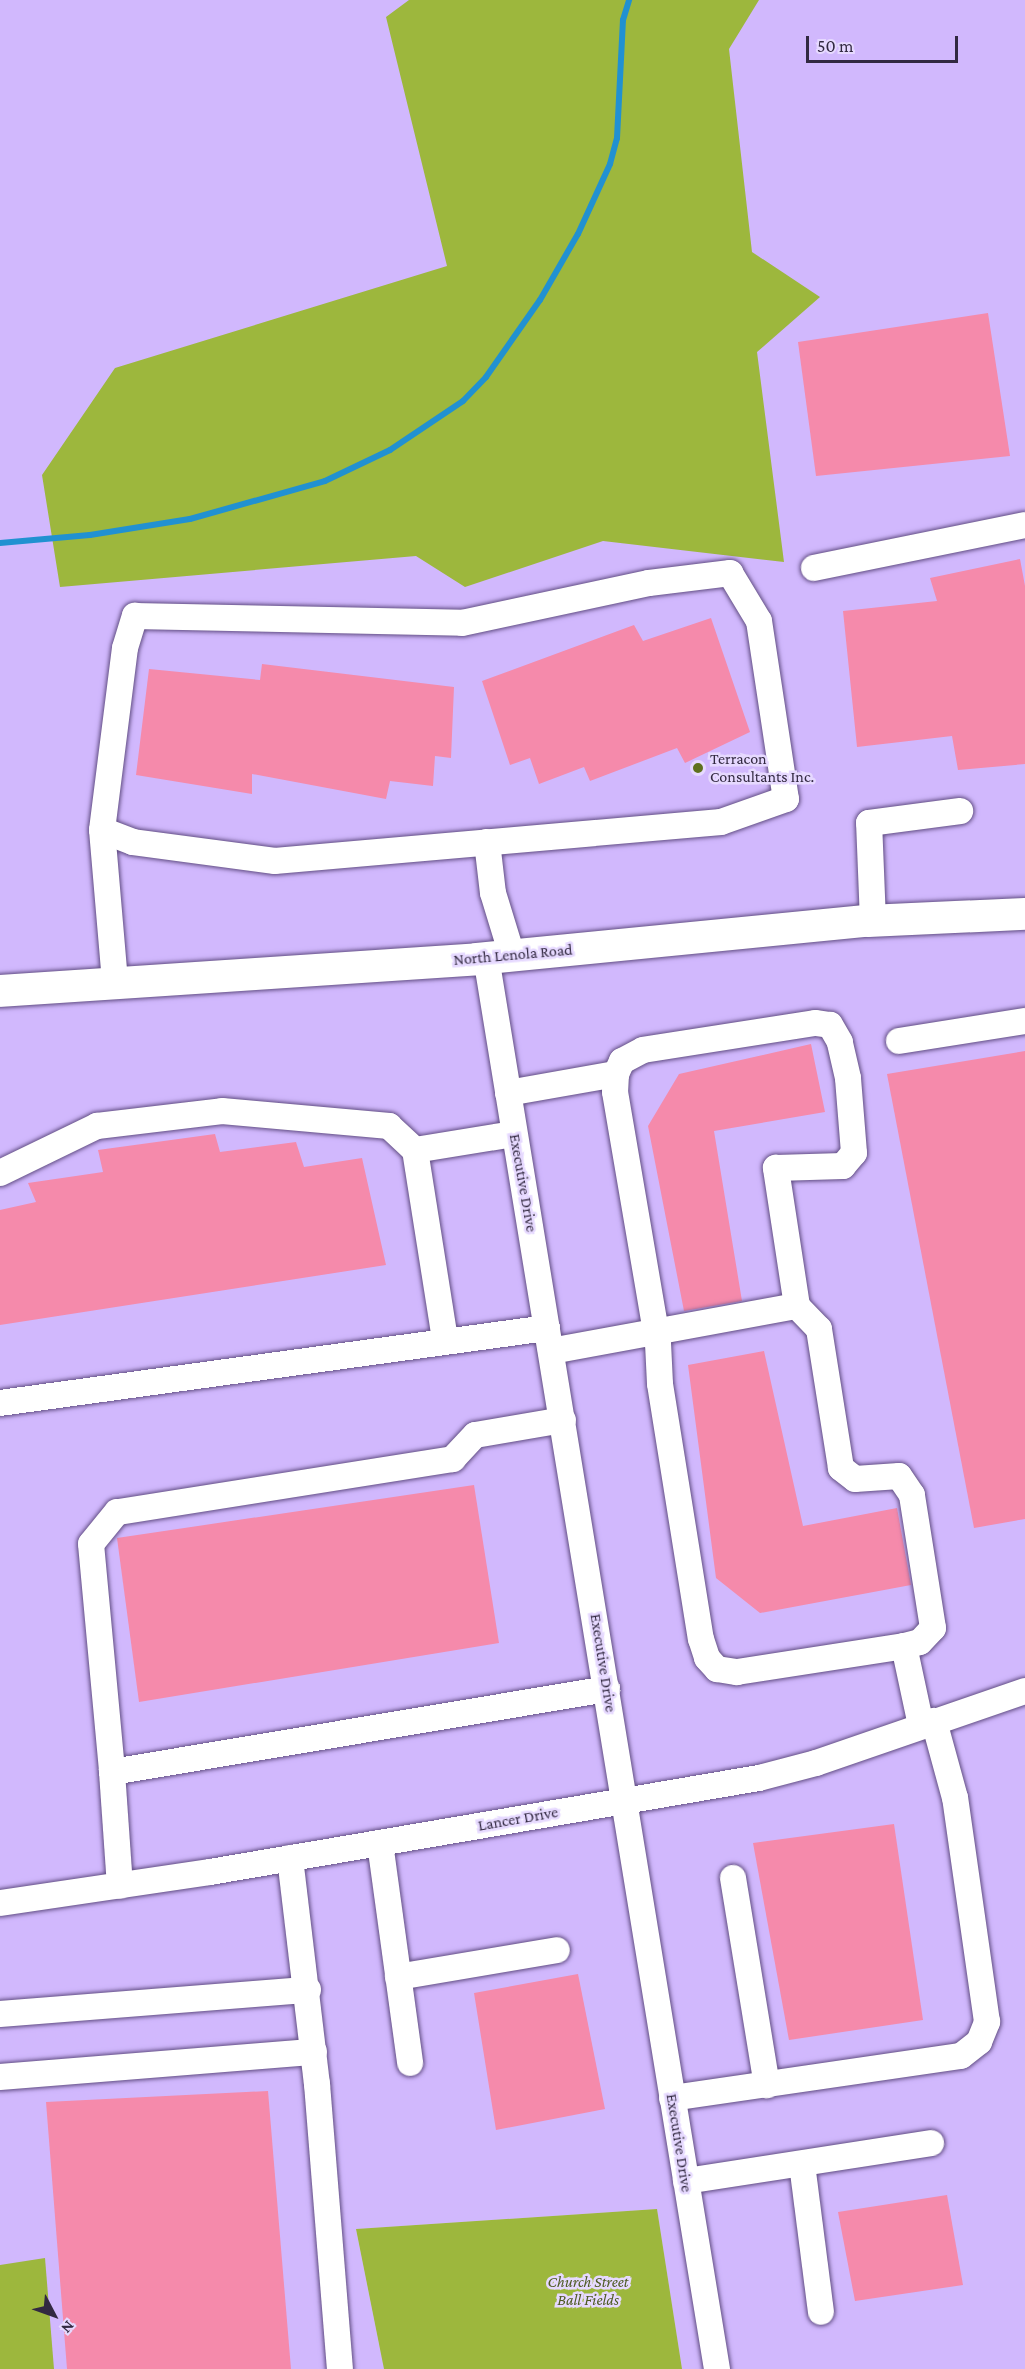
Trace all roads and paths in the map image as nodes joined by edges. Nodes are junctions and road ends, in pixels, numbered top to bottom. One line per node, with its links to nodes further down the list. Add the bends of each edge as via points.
1 (1025, 525): 2 (street)
2 (814, 568)
3 (960, 811): 7 (street, via 868,823)
4 (102, 830): 5 (street, via 133,842 275,861); 5 (street, via 125,648 135,616 462,623 649,583 730,573 759,621 786,799 721,822); 9 (street)
5 (487, 842): 8 (street, Executive Drive)
6 (1025, 914): 7 (main road, North Lenola Road)
7 (873, 921): 8 (main road, North Lenola Road)
8 (499, 956): 9 (main road, North Lenola Road); 14 (street, Executive Drive)
9 (116, 983): 10 (main road, North Lenola Road)
10 (0, 991)
11 (1025, 1021): 12 (street)
12 (899, 1041)
13 (616, 1074): 14 (street); 18 (street, via 622,1061 643,1050 815,1023 830,1025 840,1041 848,1078 854,1153 843,1166 776,1168); 19 (street, via 615,1092)
14 (508, 1093): 15 (street, Executive Drive)
15 (514, 1134): 16 (street); 21 (street, Executive Drive)
16 (415, 1150): 17 (street, via 389,1126 222,1111 97,1126); 20 (street)
17 (0, 1173)
18 (797, 1306): 19 (street); 24 (street, via 819,1329 841,1468 855,1479 899,1476 912,1496 933,1628 920,1642)
19 (657, 1333): 21 (street); 24 (street, via 660,1384 707,1658 717,1669 737,1672)
20 (446, 1340): 21 (street); 22 (street)
21 (549, 1340): 23 (street, Executive Drive)
22 (0, 1403)
23 (563, 1420): 25 (street, Executive Drive); 28 (street, via 475,1434 453,1458 117,1512 91,1544)
24 (904, 1646): 27 (street)
25 (607, 1689): 28 (street); 29 (street, Executive Drive)
26 (1025, 1691): 27 (street, Lancer Drive)
27 (927, 1723): 29 (street, Lancer Drive, via 786,1771); 42 (street, via 955,1798 986,2031 980,2042 961,2056)
28 (112, 1772): 33 (street)
29 (626, 1801): 30 (street, Lancer Drive); 43 (street, Executive Drive)
30 (380, 1843): 31 (street, Lancer Drive); 36 (street)
31 (290, 1858): 33 (street, Lancer Drive); 37 (street)
32 (733, 1878): 42 (street)
33 (120, 1886): 34 (street, Lancer Drive)
34 (0, 1903)
35 (556, 1950): 36 (street)
36 (398, 1977): 40 (street)
37 (308, 1990): 38 (street); 39 (street)
38 (0, 2014)
39 (314, 2052): 41 (street); 48 (street)
40 (410, 2062)
41 (0, 2077)
42 (767, 2085): 43 (street)
43 (672, 2098): 46 (street, Executive Drive)
44 (931, 2143): 45 (street)
45 (802, 2163): 46 (street); 47 (street)
46 (686, 2181): 49 (street, Executive Drive)
47 (821, 2312)
48 (340, 2369)
49 (717, 2369)

